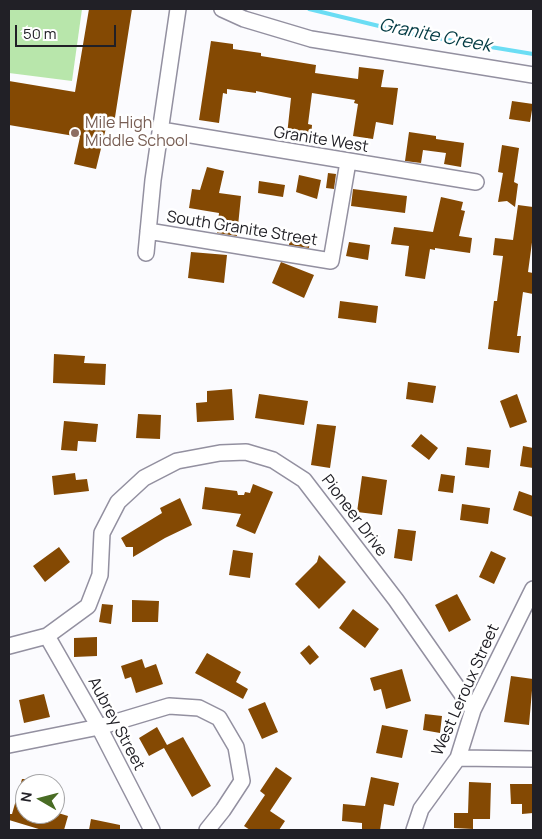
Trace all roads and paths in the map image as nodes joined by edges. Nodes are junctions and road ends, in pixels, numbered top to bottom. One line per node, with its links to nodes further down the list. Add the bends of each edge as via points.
1 (178, 9): 4 (street)
2 (222, 9): 3 (street, via 311,39)
3 (533, 75)
4 (161, 130): 5 (street, Granite West); 7 (street)
5 (348, 162): 6 (street, Granite West); 7 (street, South Granite Street, via 331,261)
6 (476, 182)
7 (148, 231): 8 (street)
8 (146, 253)
9 (533, 589): 12 (street, West Leroux Street)
10 (47, 636): 11 (street, Pioneer Drive); 12 (street, Pioneer Drive, via 88,606 100,575 102,533 118,502 144,478 176,461 246,452 273,460 304,480 396,600); 13 (street, Aubrey Street)
11 (9, 646)
12 (473, 710): 15 (street, West Leroux Street)
13 (99, 727): 14 (street); 17 (street, Aubrey Street); 18 (street, via 169,706 199,708 219,718 236,747 242,780)
14 (9, 745)
15 (458, 758): 16 (street); 19 (street, West Leroux Street, via 421,809)
16 (533, 759)
17 (152, 830)
18 (207, 830)
19 (414, 830)

